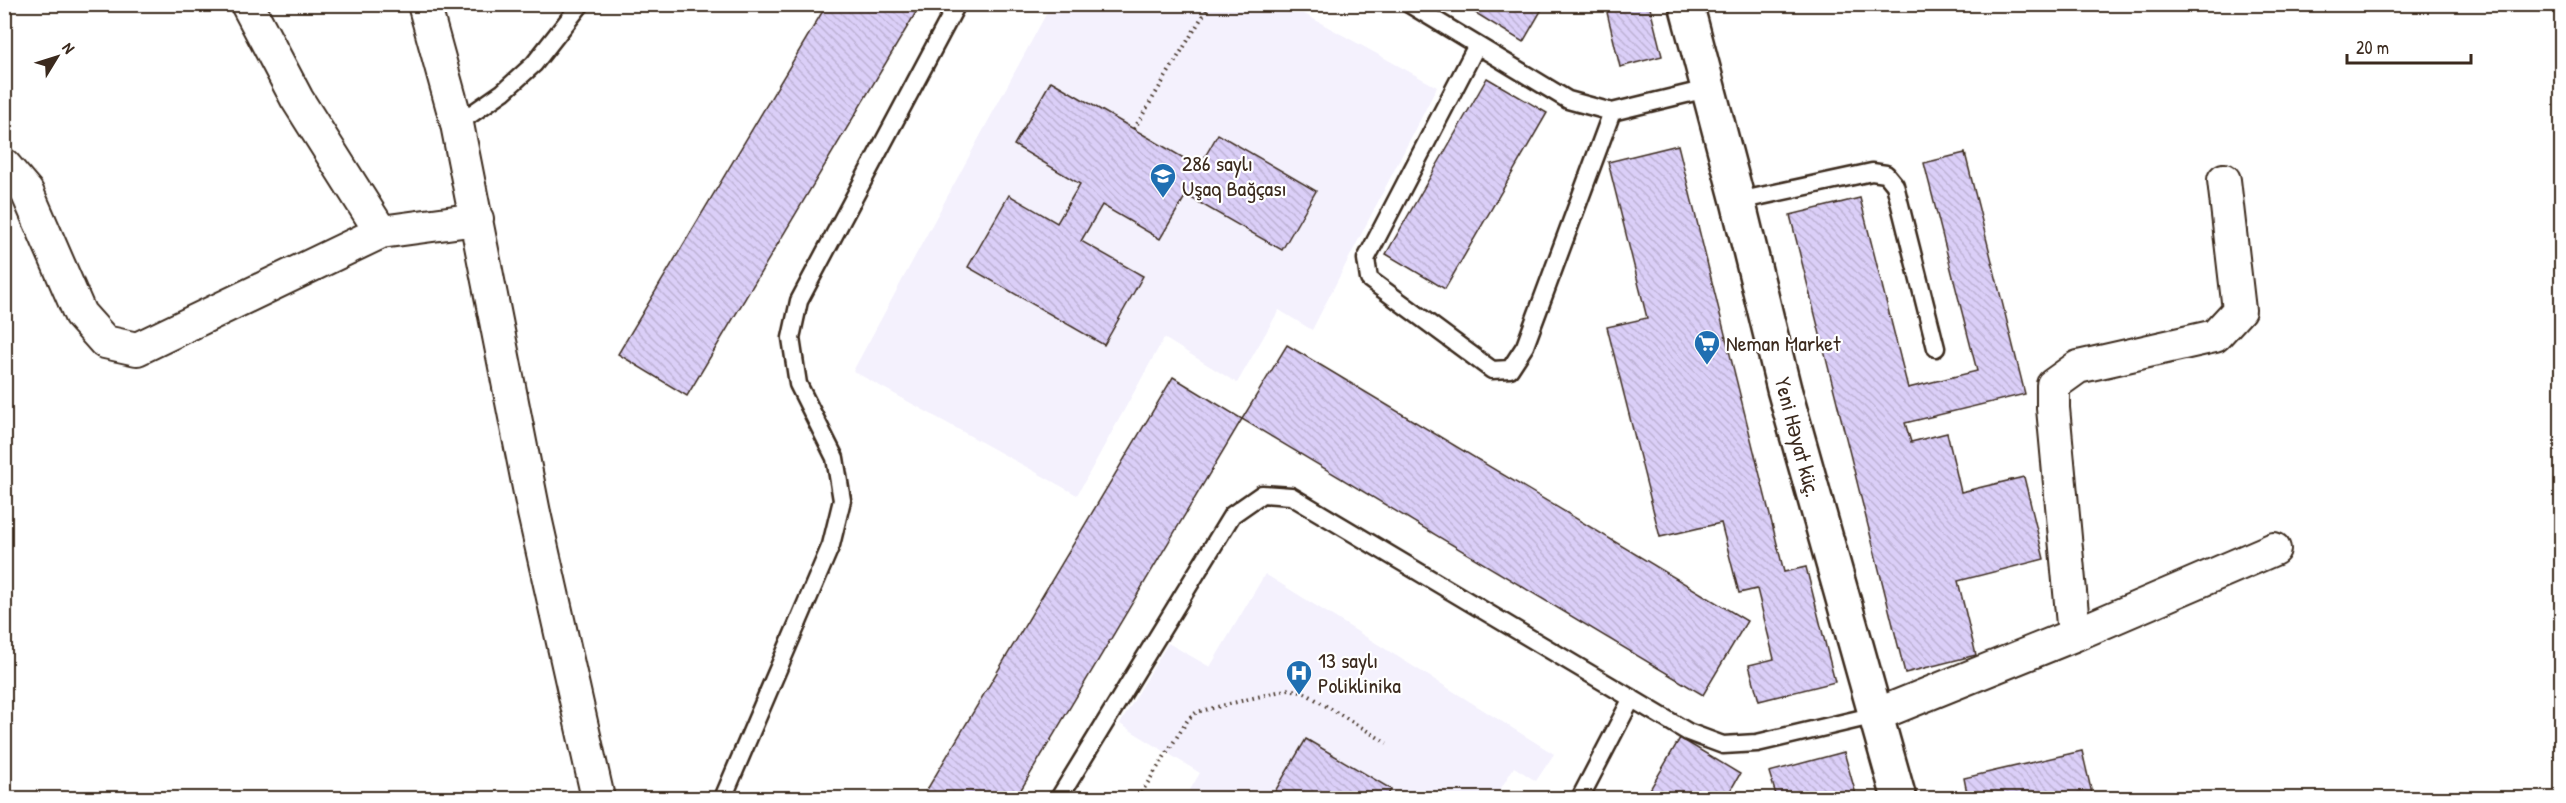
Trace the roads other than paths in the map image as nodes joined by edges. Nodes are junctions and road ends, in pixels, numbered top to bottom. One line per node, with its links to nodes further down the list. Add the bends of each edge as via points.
1 (247, 4): 15 (street, via 297,99)
2 (424, 4): 10 (street)
3 (582, 4): 10 (lane, via 534,64 504,92)
4 (957, 4): 22 (lane, via 799,302 791,338 798,384 835,458 842,500 831,545)
5 (1409, 4): 7 (lane)
6 (1686, 4): 8 (street, Yeni Həyat küç.)
7 (1477, 45): 9 (lane, via 1569,100); 9 (lane, via 1366,259 1369,279 1492,370 1510,369 1525,346)
8 (1707, 89): 9 (lane); 13 (street, Yeni Həyat küç.)
9 (1612, 112)
10 (457, 124): 14 (street)
11 (4, 165): 15 (street, via 27,192 80,314 105,342 137,349)
12 (2223, 180): 18 (street, via 2239,310 2215,336 2078,367 2053,385)
13 (1738, 201): 16 (lane, via 1872,172 1886,174 1895,185); 20 (street, Yeni Həyat küç., via 1784,389)
14 (477, 219): 15 (street); 21 (street, via 534,513)
15 (381, 232)
16 (1936, 348)
17 (2274, 549): 18 (street)
18 (2074, 635): 20 (street)
19 (1632, 698): 20 (lane, via 1688,732 1723,745 1757,743); 23 (lane, via 1291,496 1262,494 1232,515); 24 (lane)
20 (1876, 714): 25 (street, Yeni Həyat küç.)
21 (598, 798)
22 (723, 798)
23 (1059, 798)
24 (1580, 798)
25 (1899, 798)

